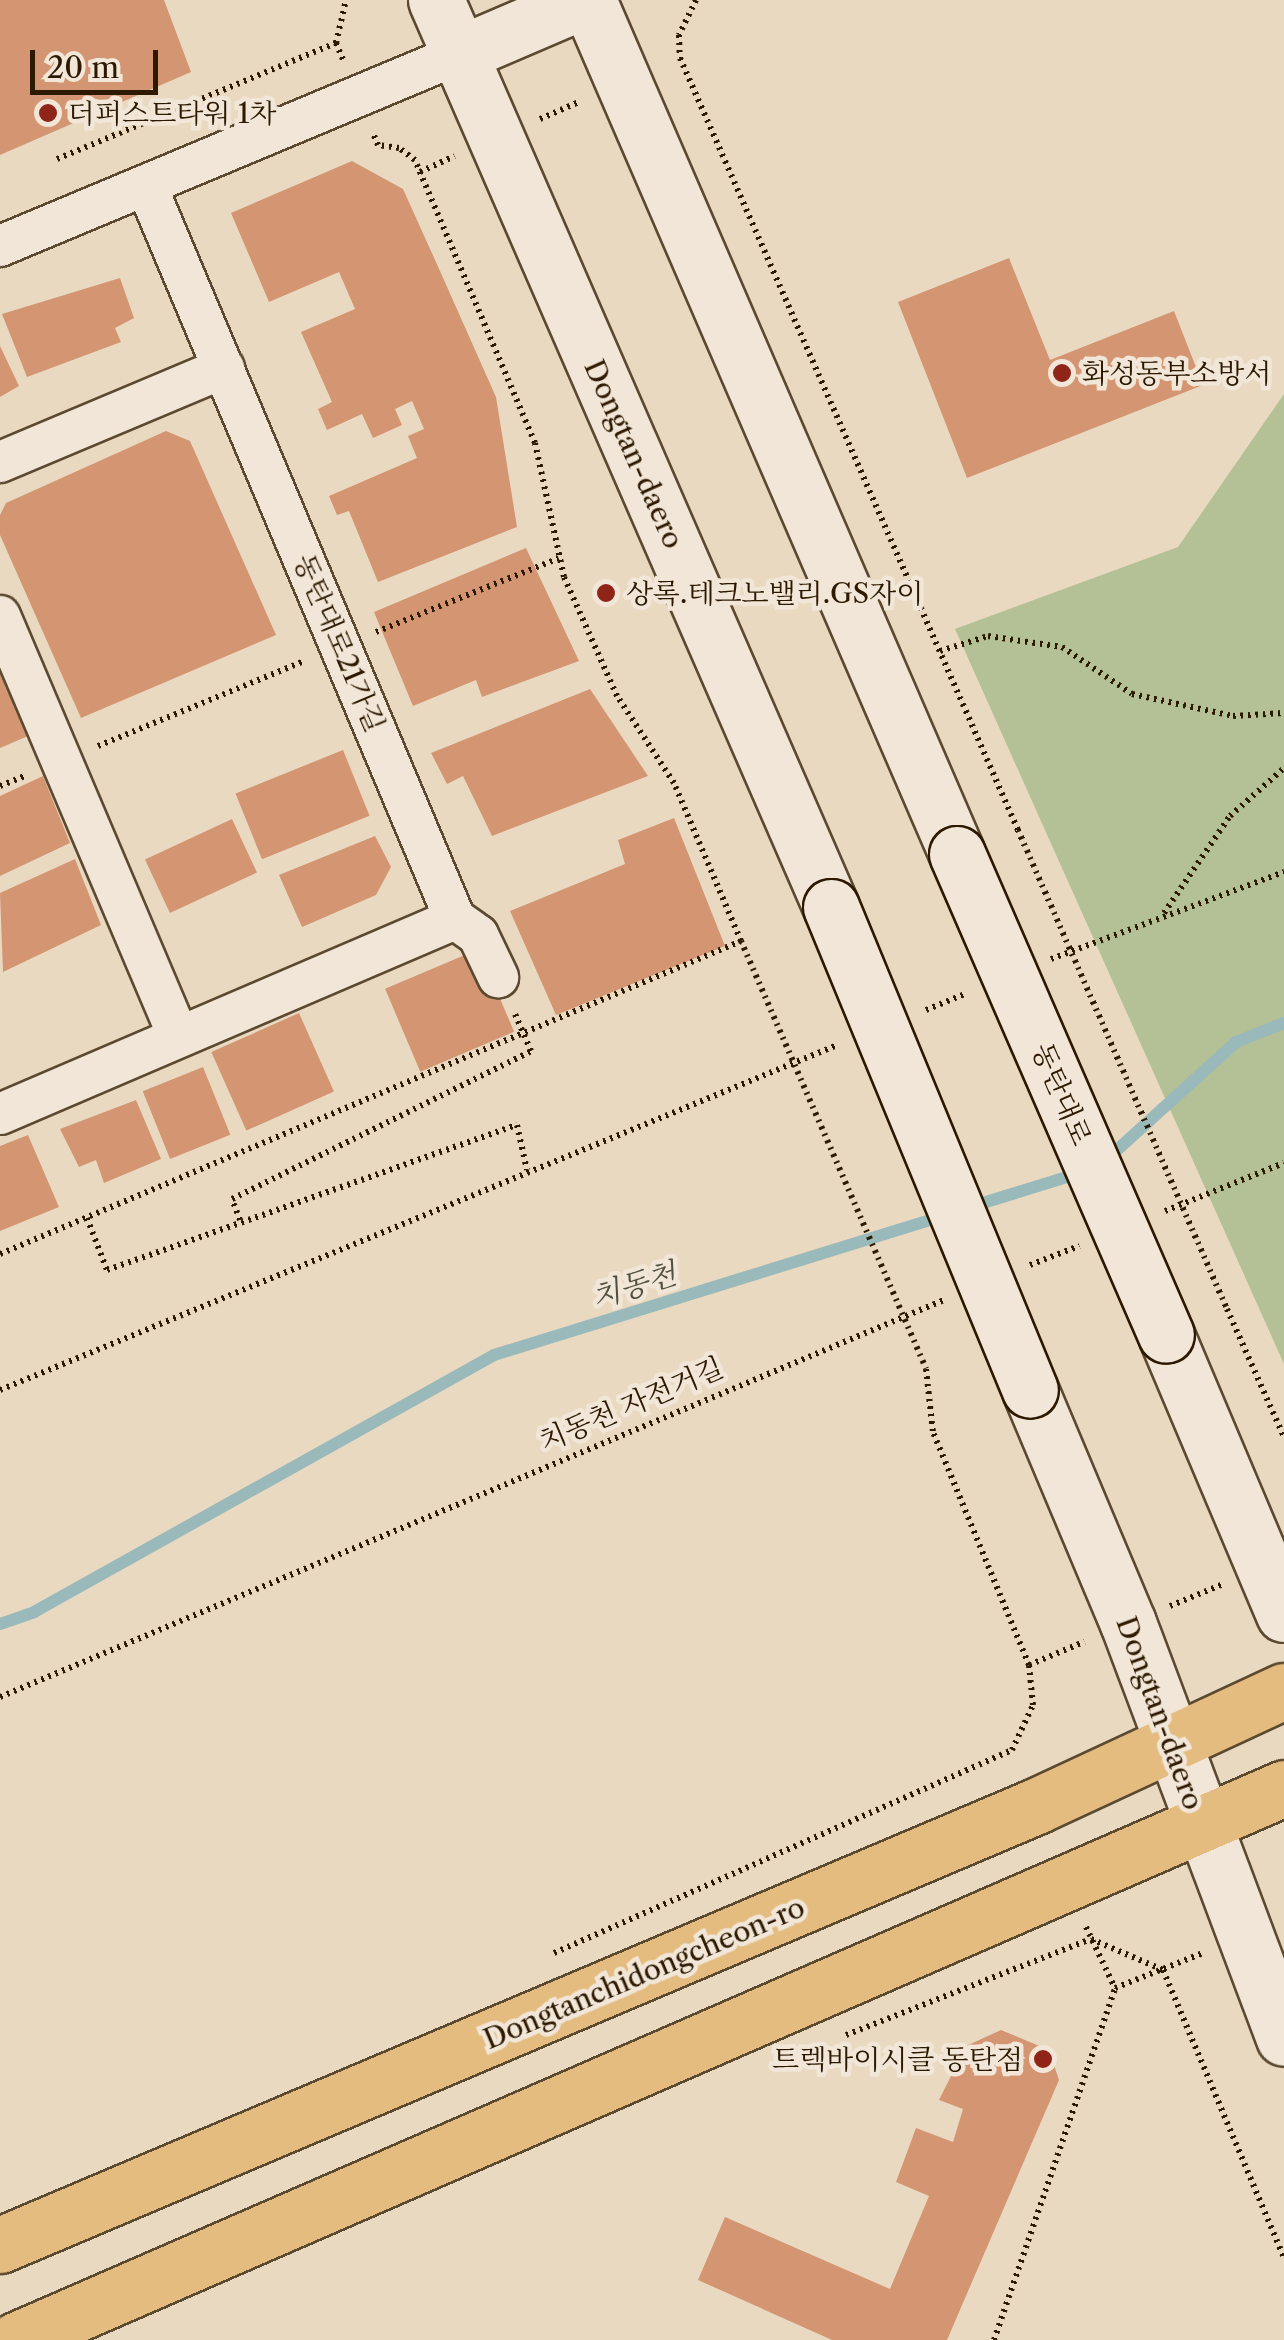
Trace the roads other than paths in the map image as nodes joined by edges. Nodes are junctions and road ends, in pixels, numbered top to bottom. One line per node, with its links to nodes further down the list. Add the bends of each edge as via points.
1 (436, 0): 3 (main road, Dongtan-daero)
2 (586, 0): 3 (main road); 13 (main road, 동탄대로, bridge)
3 (460, 54): 4 (street); 15 (main road, Dongtan-daero, bridge, via 831,907)
4 (146, 185): 5 (street); 6 (street, 동탄대로21가길)
5 (0, 246)
6 (224, 368): 7 (street); 9 (street, 동탄대로21가길)
7 (0, 462)
8 (0, 616): 11 (street)
9 (456, 919): 10 (street, 동탄대로21가길, via 478,936); 11 (street)
10 (498, 976)
11 (179, 1037): 12 (street)
12 (0, 1114)
13 (1284, 1614)
14 (1284, 1692): 15 (main road, Dongtanchidongcheon-ro)
15 (1172, 1743): 17 (main road, Dongtan-daero); 19 (main road, Dongtanchidongcheon-ro)
16 (1284, 1788): 17 (main road)
17 (1202, 1826): 18 (main road, Dongtan-daero); 20 (main road)
18 (1284, 2038)
19 (0, 2245)
20 (16, 2340)

